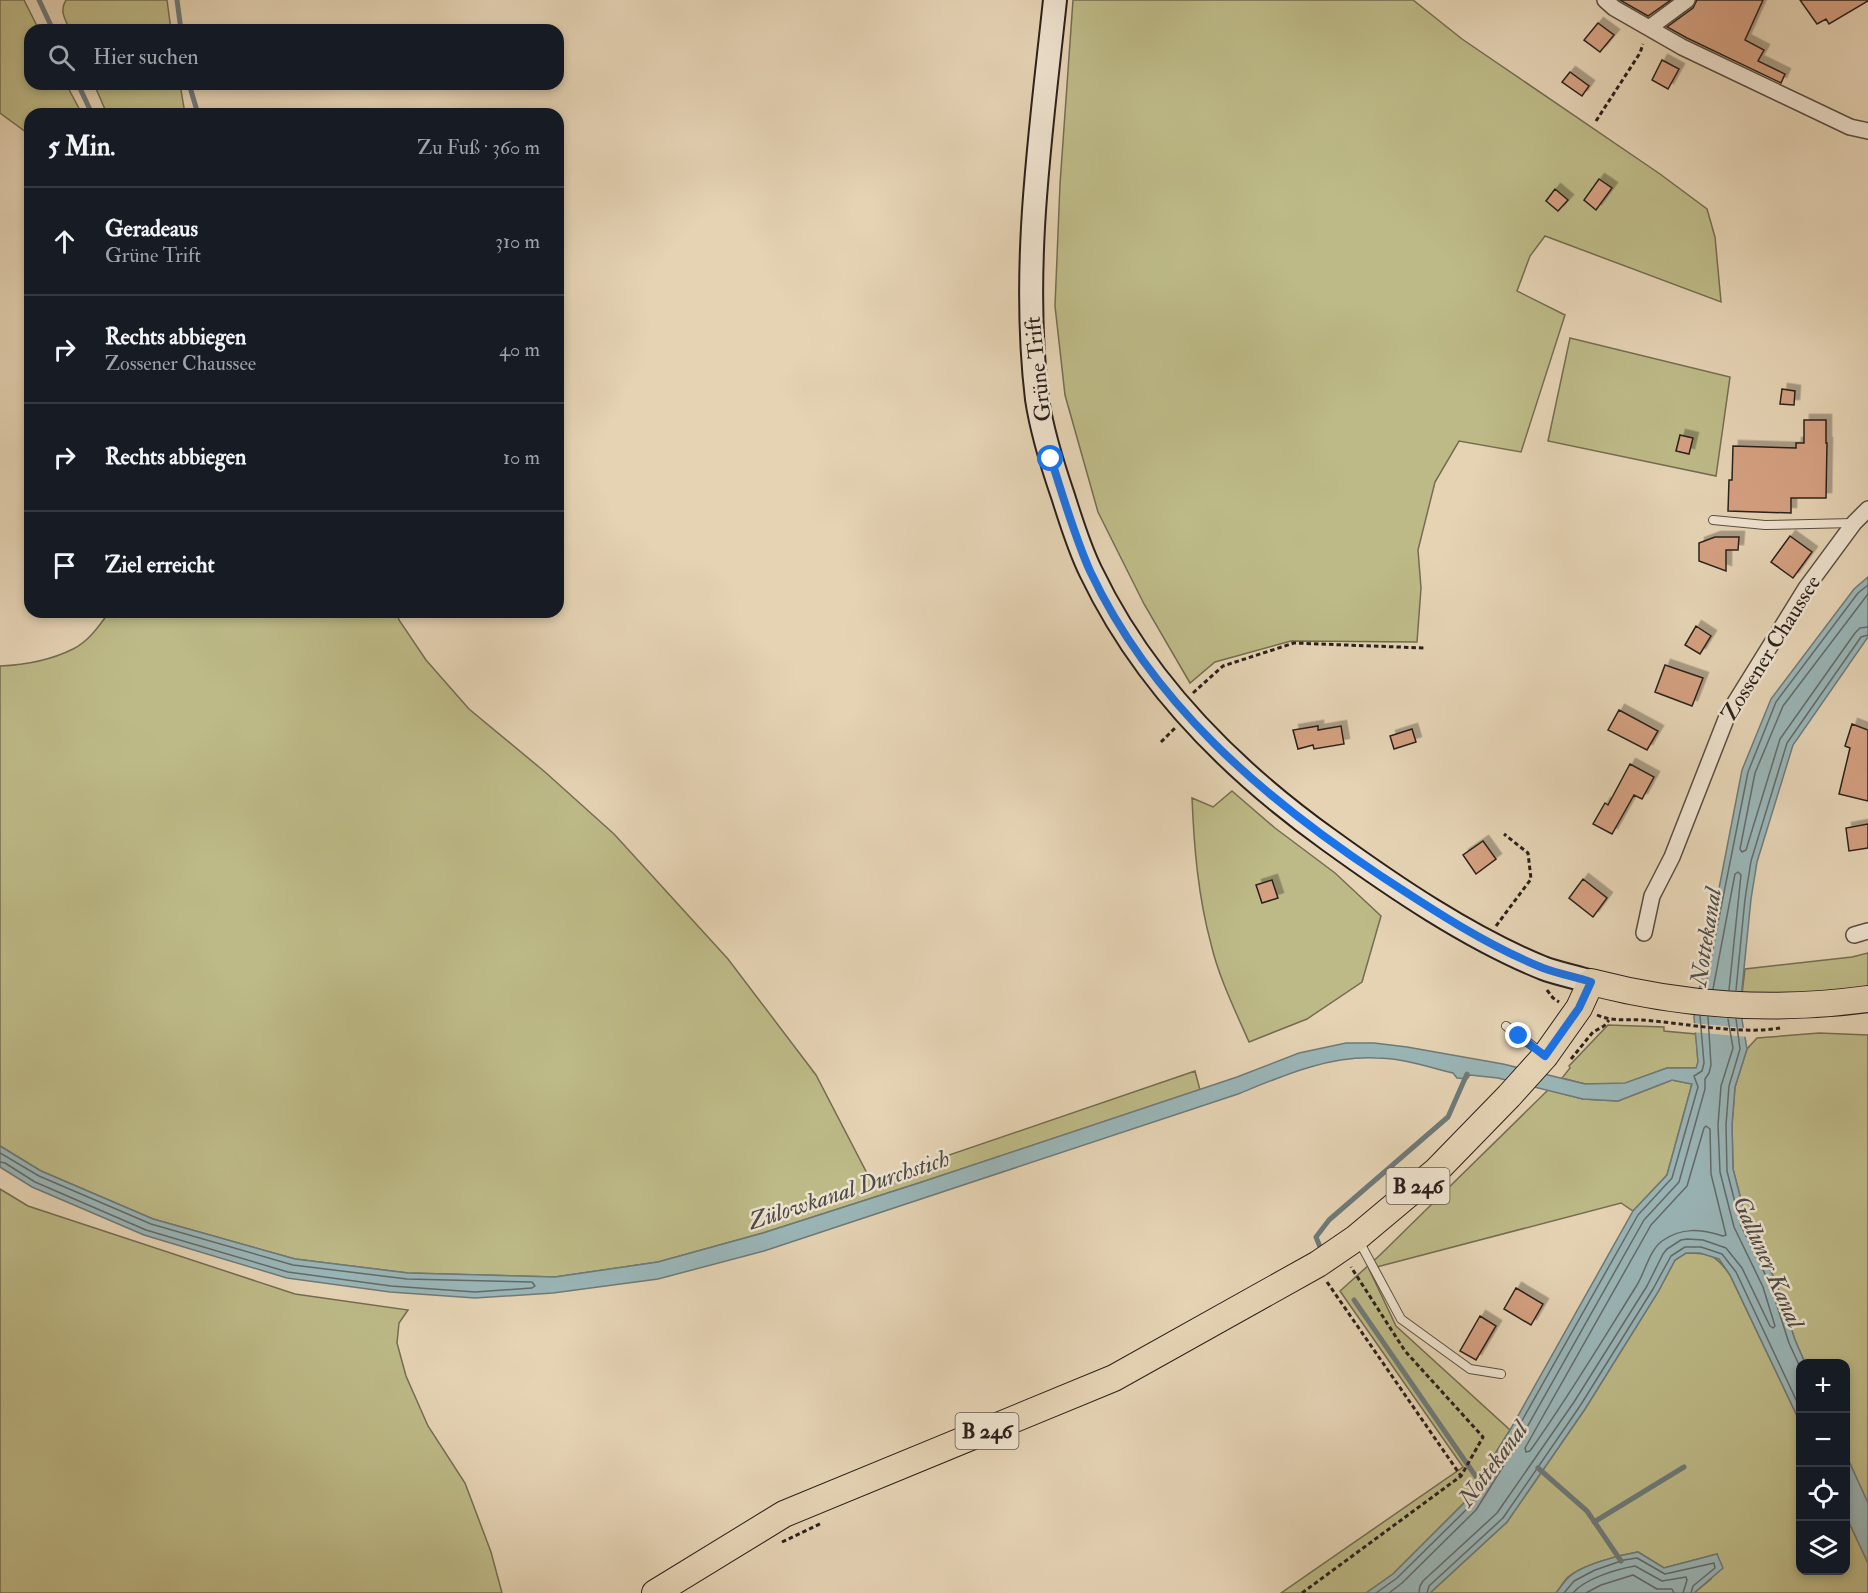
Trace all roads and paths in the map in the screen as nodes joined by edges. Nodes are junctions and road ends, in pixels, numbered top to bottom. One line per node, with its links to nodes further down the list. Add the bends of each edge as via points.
1 (1055, 0): 11 (main road, Grüne Trift, via 1030,275 1038,401 1051,459 1090,570 1130,641)
2 (1605, 0): 4 (street)
3 (1687, 0): 4 (street)
4 (1649, 28): 5 (path, via 1640,53); 6 (street, via 1793,101)
5 (1596, 121)
6 (1868, 131)
7 (1868, 509): 9 (street, Zossener Chaussee)
8 (1713, 520): 9 (lane, via 1765,525)
9 (1854, 523): 14 (street, Zossener Chaussee, via 1806,588 1728,714 1672,857 1652,896)
10 (1424, 648): 11 (path, via 1294,642 1223,666)
11 (1178, 706): 15 (main road, Grüne Trift, via 1236,766 1352,857 1483,939 1544,968)
12 (1504, 834): 13 (path, via 1528,853 1531,879)
13 (1491, 931)
14 (1644, 933)
15 (1591, 982): 17 (main road, via 1632,992); 21 (main road, B 246, via 1579,1008)
16 (1868, 999): 18 (main road)
17 (1671, 1012): 18 (path); 18 (main road, via 1707,1004); 20 (path, via 1641,1020 1609,1020)
18 (1755, 1019)
19 (1506, 1026): 21 (lane)
20 (1570, 1059)
21 (1539, 1062): 22 (main road, B 246, via 1436,1171)
22 (1356, 1238): 24 (main road, B 246); 25 (lane, via 1401,1319 1470,1369)
23 (1350, 1267): 26 (path, via 1405,1351 1483,1437)
24 (1323, 1273): 26 (path); 27 (main road, B 246, via 1114,1378 784,1514)
25 (1501, 1374)
26 (1461, 1476): 28 (path)
27 (655, 1593)
28 (1302, 1593)

